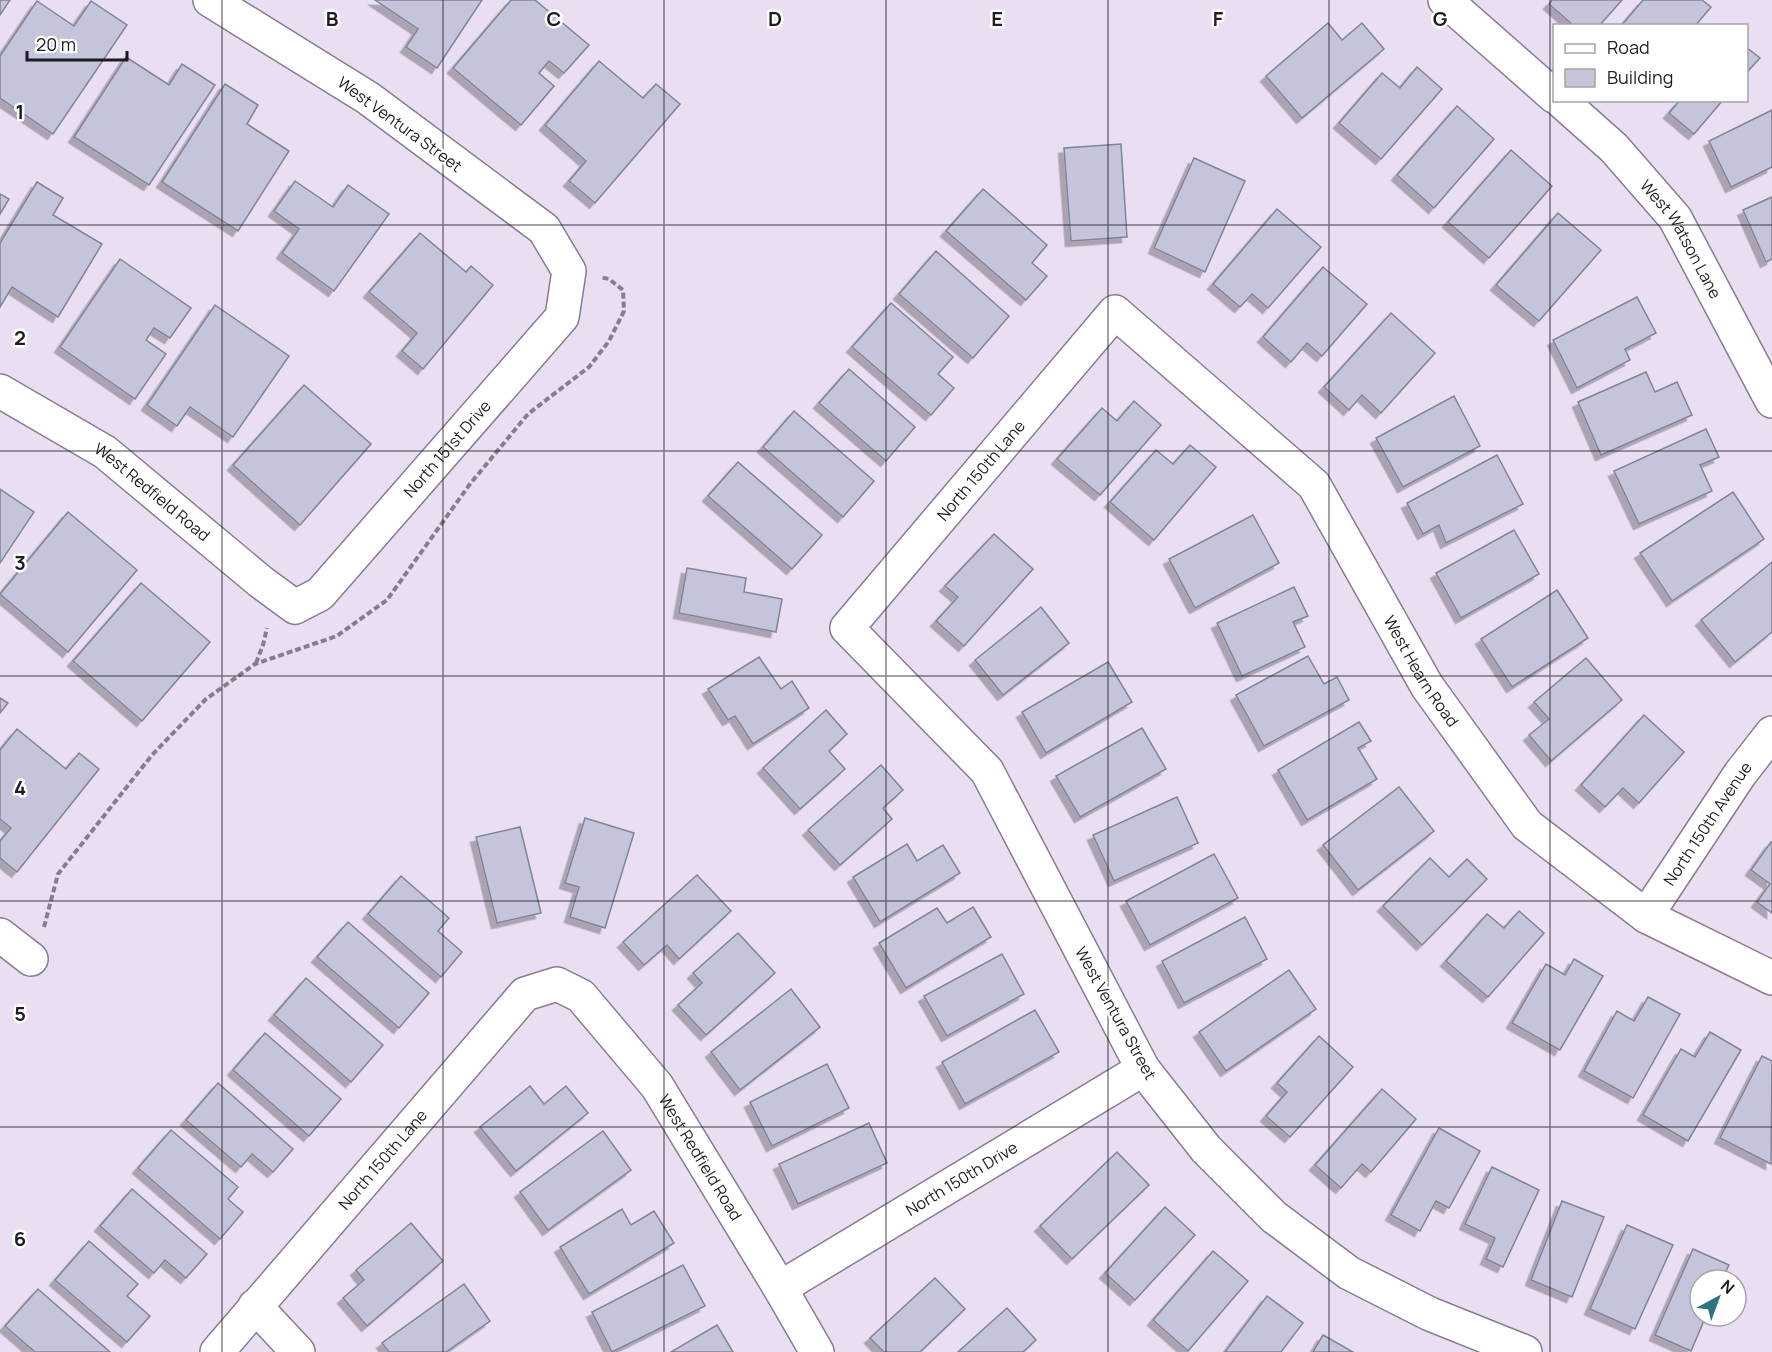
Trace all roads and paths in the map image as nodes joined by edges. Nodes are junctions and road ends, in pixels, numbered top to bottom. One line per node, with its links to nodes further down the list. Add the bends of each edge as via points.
1 (210, 0): 5 (street, West Ventura Street, via 368,98 544,230)
2 (1446, 0): 3 (street)
3 (1553, 95)
4 (1562, 102): 8 (street, West Watson Lane, via 1614,148 1675,218)
5 (569, 271): 9 (street, North 151st Drive, via 562,317 320,594)
6 (1115, 312): 10 (street, North 150th Lane); 12 (street, West Hearn Road, via 1314,485 1427,686 1527,825)
7 (0, 391): 9 (street, West Redfield Road, via 105,452)
8 (1772, 401)
9 (295, 608)
10 (847, 628): 17 (street, West Ventura Street, via 987,771)
11 (1772, 732): 12 (street, North 150th Avenue)
12 (1646, 916): 15 (street, West Hearn Road)
13 (0, 935): 14 (street)
14 (31, 959)
15 (1772, 978)
16 (557, 984): 18 (street, West Redfield Road, via 581,996 657,1086); 19 (street, North 150th Lane, via 525,994)
17 (1143, 1069): 18 (street, North 150th Drive); 23 (street, West Ventura Street, via 1206,1149 1274,1217 1349,1273 1430,1314)
18 (780, 1288): 22 (street, West Redfield Road)
19 (255, 1306): 20 (street, North 150th Lane); 21 (street)
20 (217, 1352)
21 (298, 1352)
22 (817, 1352)
23 (1525, 1352)

